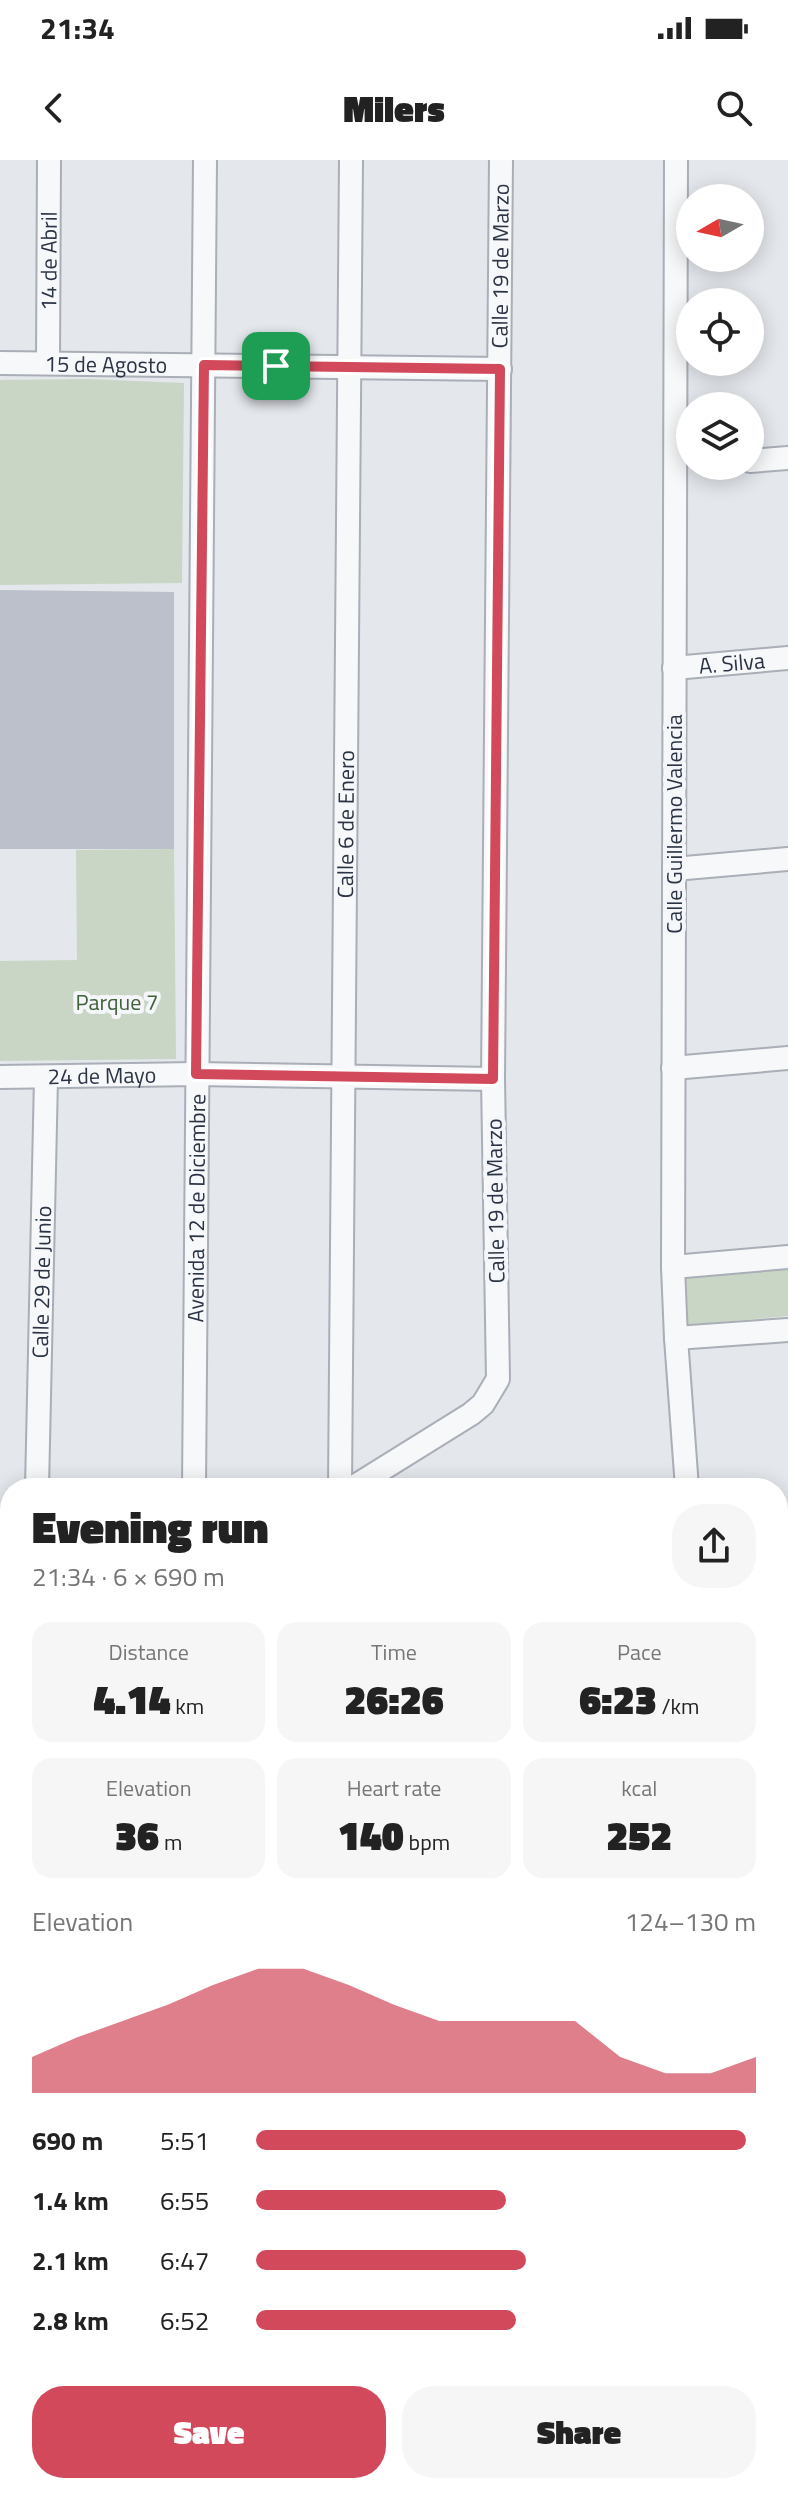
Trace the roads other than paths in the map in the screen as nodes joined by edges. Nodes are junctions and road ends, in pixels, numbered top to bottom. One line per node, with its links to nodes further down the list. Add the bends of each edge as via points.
1 (49, 160): 7 (street, 14 de Abril)
2 (205, 160): 8 (street, Avenida 12 de Diciembre)
3 (351, 160): 9 (street, Calle 6 de Enero)
4 (501, 160): 10 (street, Calle 19 de Marzo)
5 (676, 160): 11 (street, Calle Guillermo Valencia)
6 (0, 363): 7 (street, 15 de Agosto)
7 (48, 363): 8 (street, 15 de Agosto)
8 (204, 365): 9 (street, 15 de Agosto); 21 (street, Avenida 12 de Diciembre)
9 (348, 367): 10 (street, 15 de Agosto); 23 (street, Calle 6 de Enero)
10 (500, 369): 25 (street, Calle 19 de Marzo)
11 (681, 392)
12 (788, 458): 13 (street)
13 (764, 460)
14 (682, 480): 16 (street, Calle Guillermo Valencia)
15 (788, 658): 16 (street, A. Silva)
16 (674, 668): 18 (street, Calle Guillermo Valencia)
17 (788, 859): 18 (street)
18 (674, 869): 20 (street, Calle Guillermo Valencia)
19 (788, 1058): 20 (street)
20 (673, 1068): 27 (street, Calle Guillermo Valencia)
21 (196, 1074): 23 (street, 24 de Mayo); 24 (street, 24 de Mayo); 31 (street, Avenida 12 de Diciembre)
22 (0, 1077): 24 (street, 24 de Mayo)
23 (345, 1077): 25 (street, 24 de Mayo); 32 (street, Calle 6 de Enero)
24 (46, 1078): 30 (street, Calle 29 de Junio)
25 (493, 1079): 33 (street, Calle 19 de Marzo, via 498,1379 471,1414)
26 (788, 1257): 27 (street)
27 (673, 1267): 29 (street, Calle Guillermo Valencia)
28 (788, 1330): 29 (street)
29 (676, 1338): 34 (street, Calle Guillermo Valencia)
30 (37, 1478)
31 (194, 1478)
32 (340, 1478)
33 (368, 1478)
34 (686, 1478)

